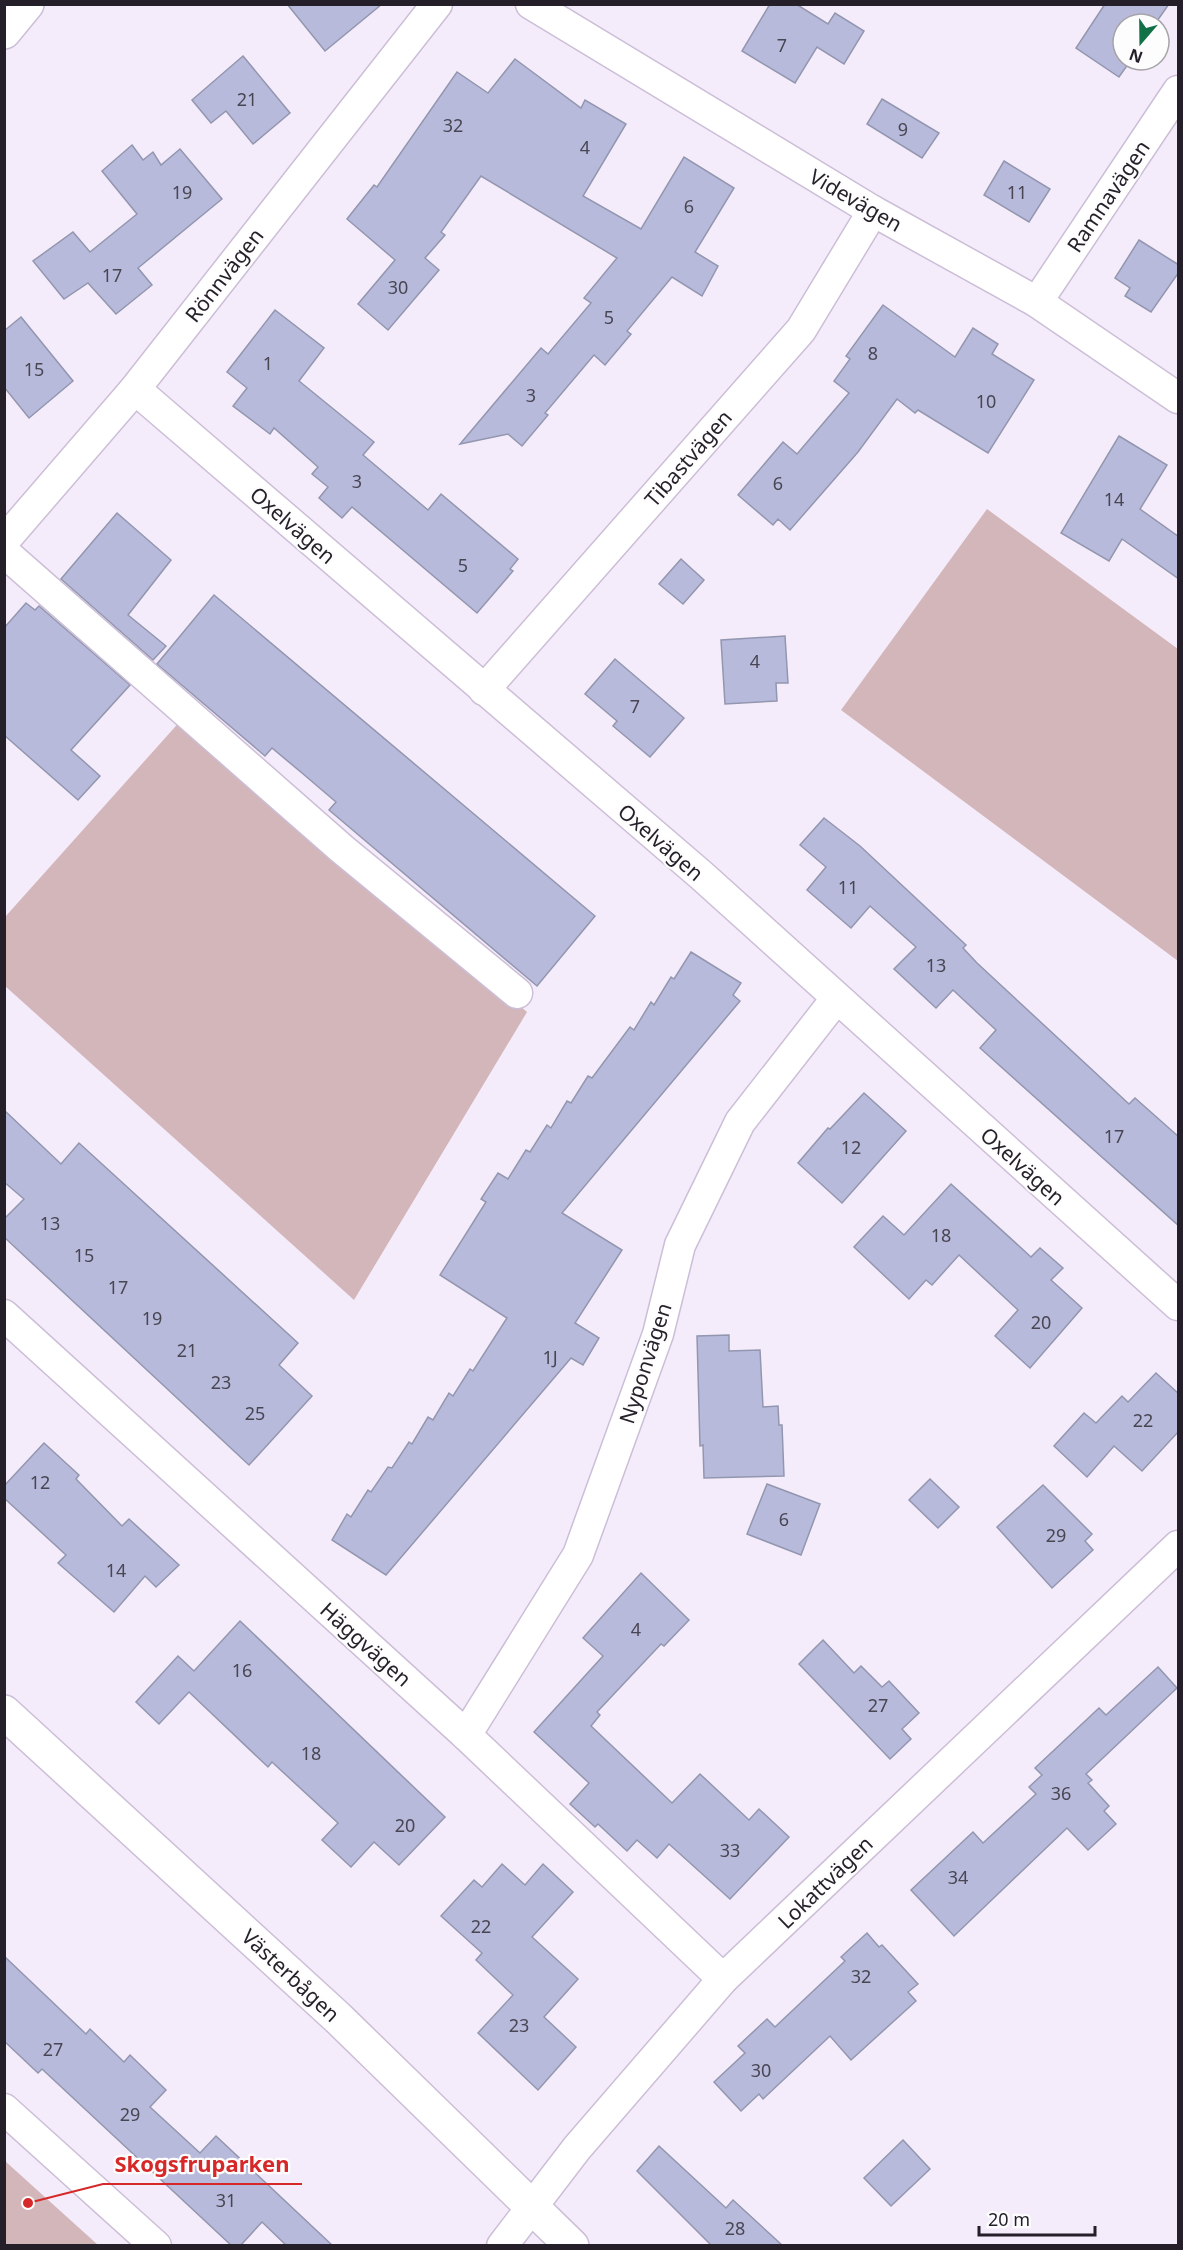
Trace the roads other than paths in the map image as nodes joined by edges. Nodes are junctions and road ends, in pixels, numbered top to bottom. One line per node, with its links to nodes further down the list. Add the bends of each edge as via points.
1 (27, 4): 4 (street)
2 (437, 4): 8 (street, Rönnvägen)
3 (531, 4): 6 (street, Videvägen)
4 (4, 32)
5 (1179, 91): 7 (street, Ramnavägen)
6 (873, 212): 7 (street, Videvägen); 12 (street, Tibastvägen, via 801,330)
7 (1037, 302): 9 (street, Videvägen)
8 (135, 389): 10 (street, Rönnvägen); 12 (street, Oxelvägen)
9 (1179, 398)
10 (4, 541)
11 (4, 552): 13 (street, via 342,849)
12 (484, 690): 14 (street, Oxelvägen, via 701,875)
13 (517, 993)
14 (836, 999): 15 (street, Oxelvägen); 19 (street, Nyponvägen, via 741,1122 680,1245 658,1334 578,1555)
15 (1179, 1305)
16 (4, 1315): 19 (street, Häggvägen)
17 (1179, 1546): 20 (street, Lokattvägen)
18 (4, 1712): 22 (street, Västerbågen, via 338,2018)
19 (466, 1735): 20 (street, Häggvägen)
20 (723, 1979): 22 (street, Lokattvägen)
21 (4, 2109): 23 (street)
22 (531, 2207): 24 (street, Lokattvägen); 25 (street, Västerbågen)
23 (156, 2246)
24 (502, 2246)
25 (572, 2246)

